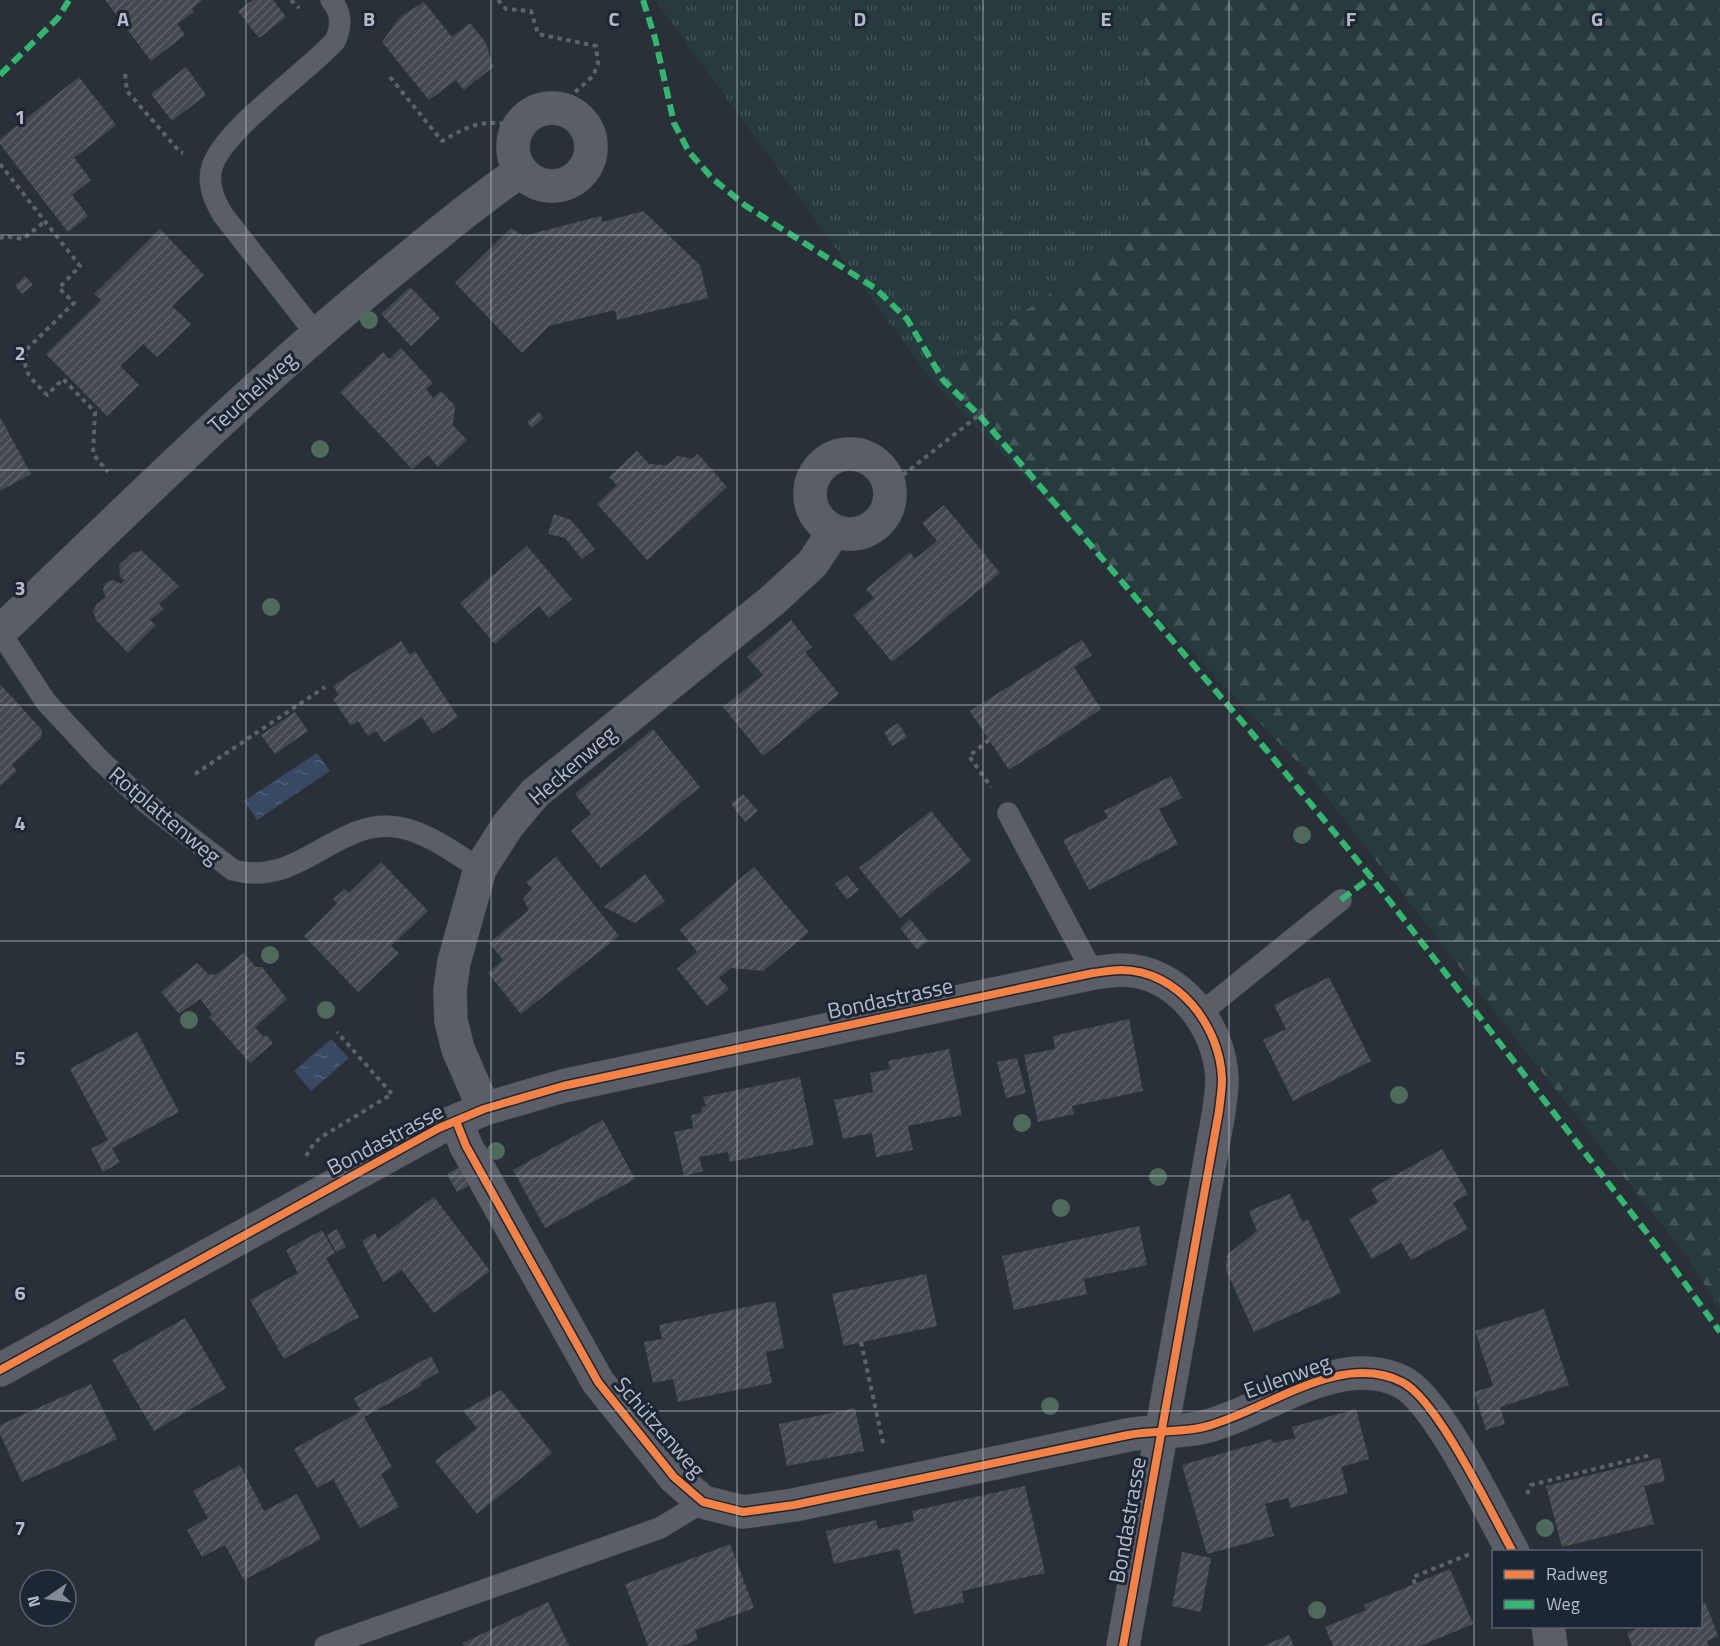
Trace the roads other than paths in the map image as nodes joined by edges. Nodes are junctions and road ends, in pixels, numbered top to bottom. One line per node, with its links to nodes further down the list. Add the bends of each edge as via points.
1 (331, 0): 3 (lane, via 341,24 335,41 232,136 217,156 210,178 216,202)
2 (521, 171): 2 (street, via 531,180 550,186 579,175 587,164 590,140 579,119 568,112 546,108 535,111 518,126 513,150); 3 (street, Teuchelweg, via 481,198)
3 (316, 334): 5 (street, Teuchelweg)
4 (834, 531): 4 (street, via 813,510 812,481 819,468 838,456 860,455 874,461 890,486 885,515 863,532); 7 (street, Heckenweg, via 813,563 773,600 535,793 508,825)
5 (0, 632): 7 (lane, Rotplattenweg, via 46,702 100,760 145,802 233,870 275,873 342,838 383,826 427,837)
6 (1008, 813): 9 (lane)
7 (480, 869): 11 (street, Heckenweg, via 450,990)
8 (1341, 900): 10 (lane)
9 (1093, 973): 10 (street, Bondastrasse, via 1123,970 1153,976 1178,991); 11 (street, Bondastrasse, via 563,1086)
10 (1201, 1013): 13 (street, Bondastrasse, via 1216,1045 1222,1078 1219,1112)
11 (470, 1115): 12 (street, Bondastrasse); 14 (street, Schützenweg, via 466,1146 597,1382 674,1477)
12 (0, 1370)
13 (1161, 1431): 14 (street, Schützenweg, via 794,1505 742,1512); 15 (street, Eulenweg, via 1204,1427 1334,1377 1352,1372 1375,1373 1402,1382 1424,1398); 18 (street, Bondastrasse)
14 (703, 1502): 17 (lane, via 660,1528)
15 (1508, 1542)
16 (1548, 1628): 19 (street)
17 (326, 1646)
18 (1123, 1646)
19 (1551, 1646)

